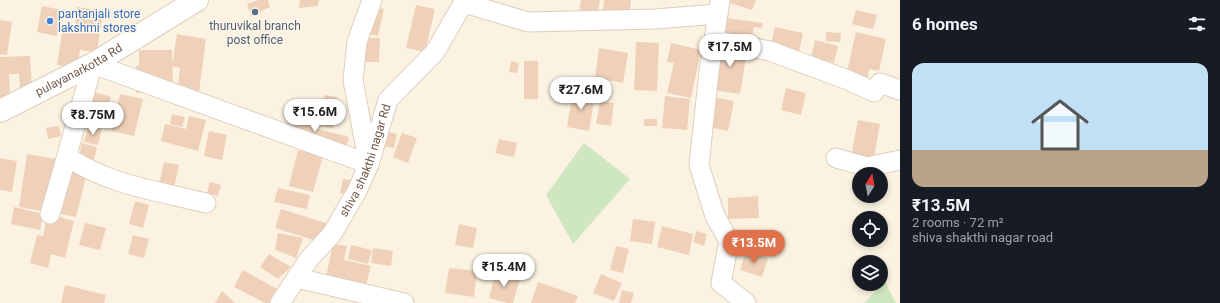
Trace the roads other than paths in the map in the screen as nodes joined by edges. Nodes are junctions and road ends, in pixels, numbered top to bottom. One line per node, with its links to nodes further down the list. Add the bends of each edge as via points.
1 (197, 0): 6 (street, pulayanarkotta Rd)
2 (372, 0): 12 (street, via 357,42 353,80)
3 (464, 2): 4 (street, via 528,22 655,19); 12 (street, shiva shakthi nagar Rd, via 435,52 388,100)
4 (719, 7): 5 (street)
5 (714, 40): 7 (street, via 770,51 874,92 880,83); 18 (street, via 699,165 714,216 729,241 721,283)
6 (93, 64): 8 (street, pulayanarkotta Rd); 9 (street); 12 (street)
7 (900, 90)
8 (0, 111)
9 (68, 157): 13 (street, via 82,166 129,185); 14 (street)
10 (836, 158): 11 (street, via 867,167)
11 (900, 160)
12 (369, 164): 15 (street, shiva shakthi nagar Rd, via 358,191 332,234 309,259)
13 (206, 203)
14 (50, 214)
15 (297, 278): 16 (street, shiva shakthi nagar Rd); 17 (street)
16 (280, 303)
17 (404, 303)
18 (746, 303)

